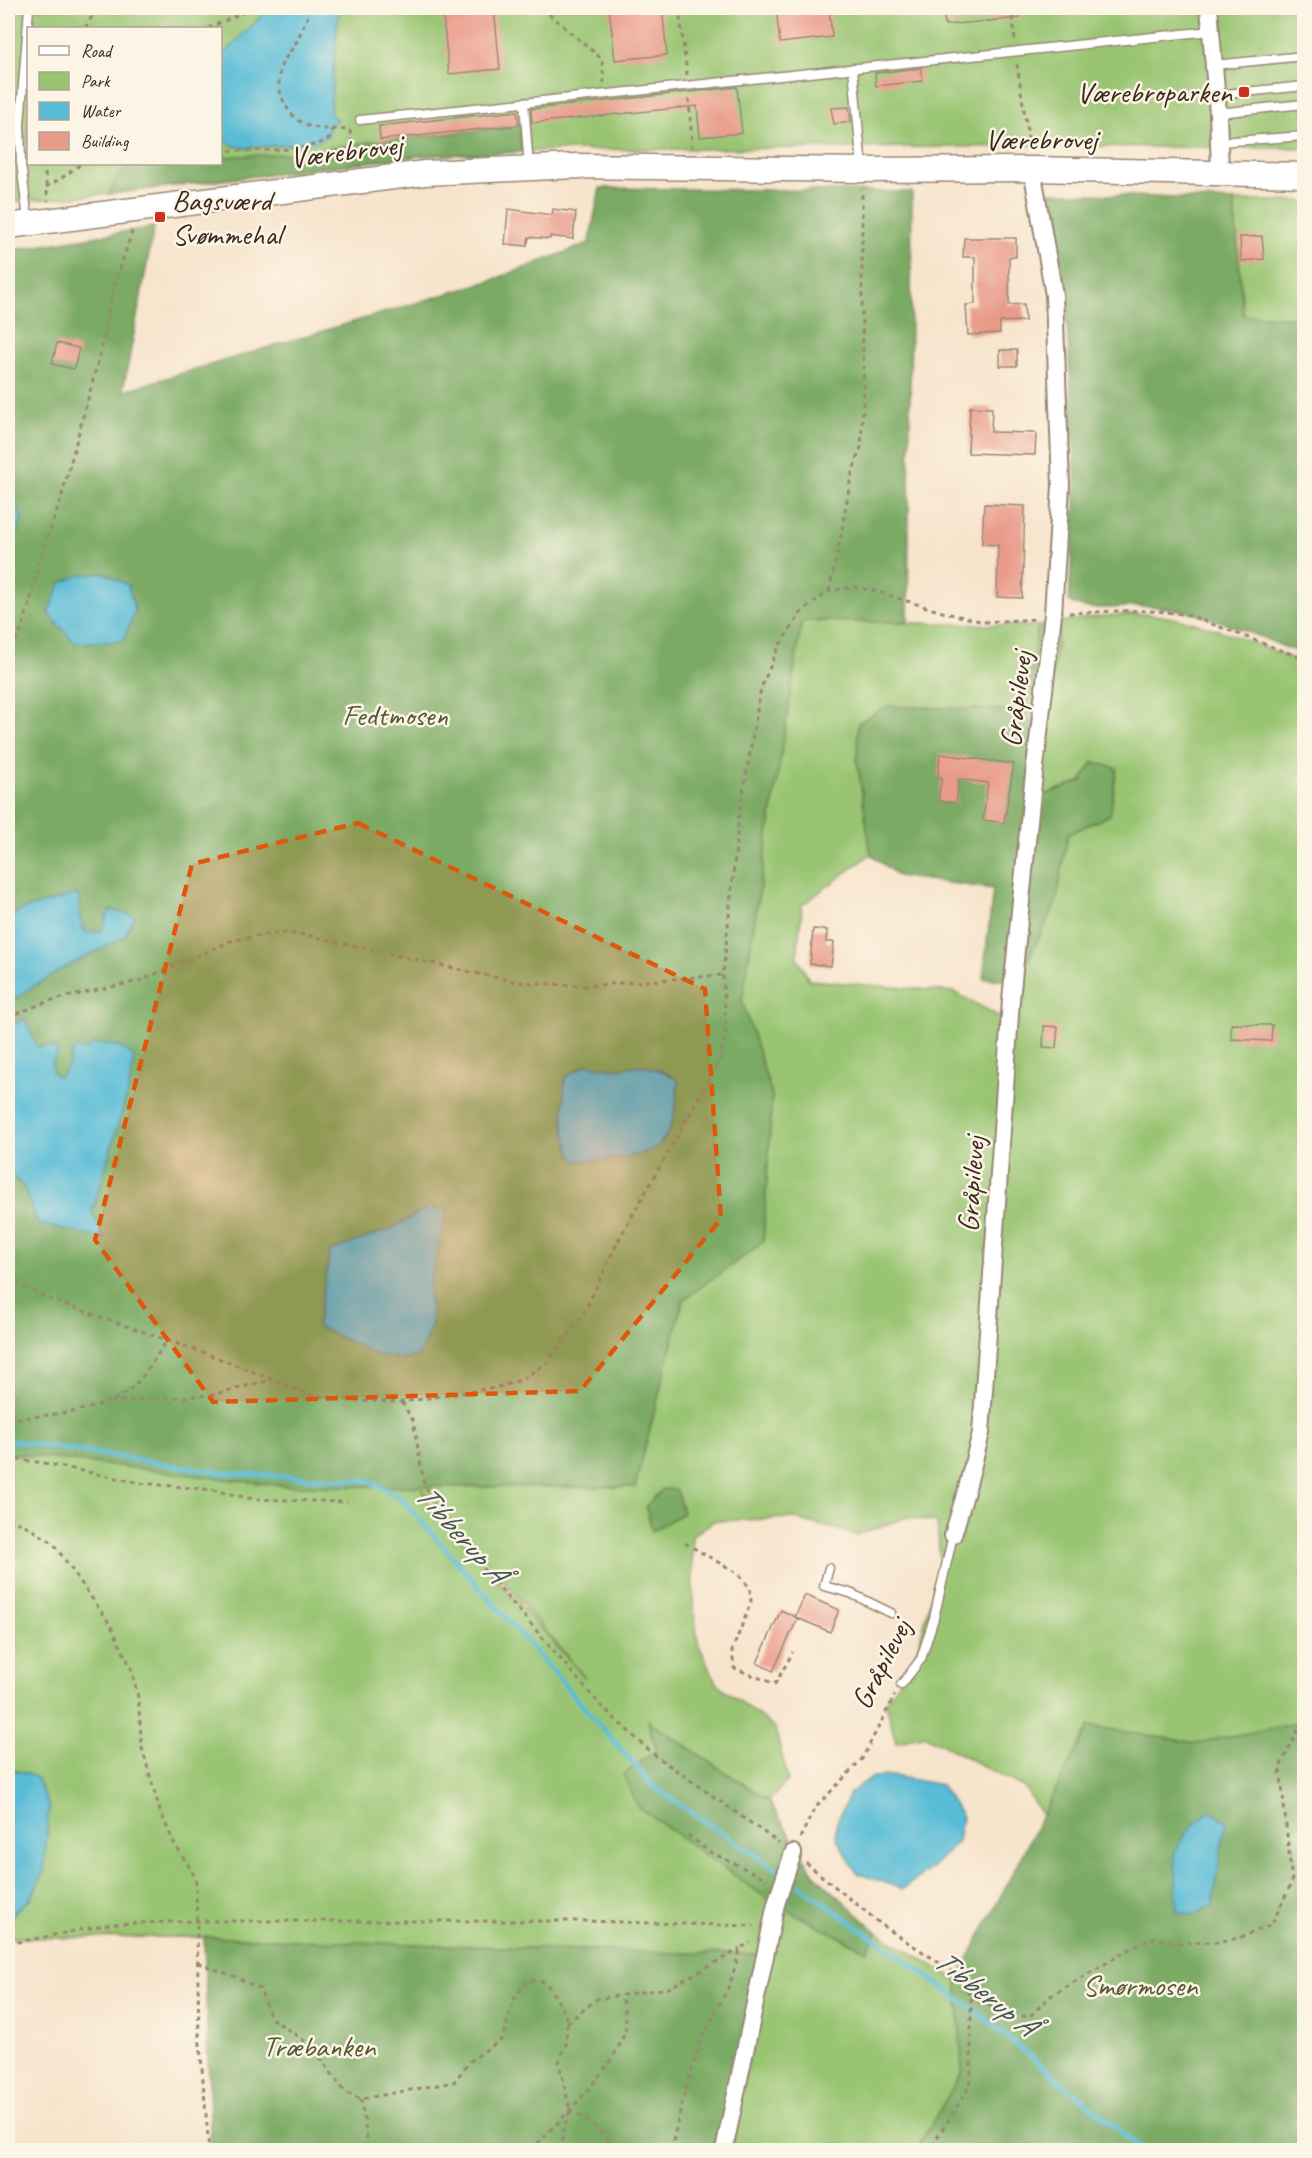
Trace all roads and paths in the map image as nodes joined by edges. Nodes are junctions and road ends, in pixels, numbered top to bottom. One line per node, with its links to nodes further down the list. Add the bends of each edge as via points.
1 (29, 8): 11 (lane)
2 (97, 8): 12 (path)
3 (102, 8): 4 (path, via 119,12)
4 (163, 8)
5 (249, 8): 13 (path)
6 (313, 8): 28 (path, via 282,63 280,92 289,110 308,126)
7 (542, 8): 22 (path, via 602,59)
8 (680, 8): 20 (path)
9 (1012, 8): 16 (path)
10 (1209, 8): 14 (street)
11 (28, 27)
12 (86, 27)
13 (210, 27)
14 (1211, 31): 16 (lane, Værebrovej); 18 (street)
15 (27, 34): 44 (lane, via 20,124)
16 (1016, 51): 19 (lane, Værebrovej); 38 (path)
17 (1305, 56): 18 (lane)
18 (1214, 65): 23 (street)
19 (853, 68): 20 (lane, Værebrovej); 37 (lane)
20 (688, 85): 22 (lane, Værebrovej); 35 (path)
21 (1305, 86): 23 (lane)
22 (605, 94): 24 (lane, Værebrovej)
23 (1216, 95): 26 (street)
24 (524, 102): 27 (lane, Værebrovej); 36 (lane)
25 (1305, 104): 26 (lane)
26 (1218, 113): 31 (street)
27 (360, 120): 29 (path, via 350,124)
28 (332, 128): 29 (path); 32 (path, via 330,138 321,144)
29 (350, 130): 41 (path)
30 (1305, 136): 31 (lane)
31 (1220, 142): 39 (street)
32 (222, 150)
33 (44, 165): 42 (path)
34 (80, 165): 42 (path)
35 (694, 166): 36 (street, Værebrovej); 37 (street, Værebrovej)
36 (529, 168): 41 (street, Værebrovej, via 425,173)
37 (862, 170): 38 (street, Værebrovej); 45 (path, via 861,447 851,477)
38 (1032, 170): 39 (street, Værebrovej); 46 (street, Gråpilevej, via 1054,296 1061,486)
39 (1220, 172): 40 (street, Værebrovej)
40 (1305, 175)
41 (356, 182): 43 (street, Værebrovej)
42 (46, 187): 44 (path)
43 (138, 211): 44 (street, Værebrovej); 47 (path, via 30,603 19,636)
44 (29, 224)
45 (829, 591): 46 (path, via 854,587 872,590 984,622 1032,620); 49 (path, via 803,610 780,646 761,688 739,816)
46 (1053, 614): 48 (path, via 1130,610 1179,613); 60 (street, Gråpilevej, via 1011,1000 981,1433)
47 (8, 647)
48 (1305, 660)
49 (723, 975): 50 (path, via 585,986 516,982 306,935 267,933 231,941 142,980 49,1001); 55 (path, via 726,1030 720,1060 618,1241 585,1311 548,1362 521,1380 494,1388)
50 (8, 1017)
51 (8, 1278): 52 (path, via 52,1300)
52 (167, 1340): 53 (path); 54 (path, via 145,1375)
53 (272, 1379): 54 (path, via 212,1395); 55 (path, via 314,1396)
54 (109, 1402): 56 (path, via 50,1415)
55 (402, 1402): 68 (path, via 413,1421 424,1483 433,1503 468,1551 601,1706 652,1753)
56 (8, 1419)
57 (8, 1458): 58 (path, via 252,1499)
58 (347, 1502)
59 (8, 1519): 70 (path, via 53,1543 110,1624 131,1668 142,1748 160,1811 196,1882)
60 (952, 1535): 65 (lane, Gråpilevej, via 921,1659)
61 (685, 1543): 64 (path, via 737,1573 750,1588 751,1602 732,1651 734,1668 775,1684)
62 (829, 1568): 63 (lane, via 824,1586 850,1593)
63 (891, 1613)
64 (794, 1652)
65 (901, 1685): 68 (path, Gråpilevej, via 862,1758 814,1808)
66 (1305, 1717): 76 (path, via 1280,1767 1292,1882 1272,1924 1239,1938 1216,1942 1182,1943 1154,1938 1052,1995 1030,2016 1016,2016)
67 (688, 1835): 69 (path, via 710,1852)
68 (794, 1854): 69 (street); 76 (path, via 882,1925 959,1976)
69 (783, 1886): 71 (street)
70 (196, 1920): 71 (path, via 585,1921); 72 (path, via 110,1924); 74 (path)
71 (771, 1927): 73 (path); 86 (street)
72 (8, 1944)
73 (740, 1949): 75 (path, via 669,1988); 85 (path, via 730,1984 701,2040)
74 (198, 1963): 78 (path, via 260,1989 271,2018 312,2046 345,2092); 80 (path, via 199,2033)
75 (622, 1995): 77 (path, via 597,1999); 79 (path, via 626,2030 613,2058)
76 (971, 1998): 87 (path, via 971,2077)
77 (567, 2023): 78 (path, via 546,1982 528,1980 515,1997 502,2039 470,2061 454,2082); 79 (path, via 566,2045 559,2062)
78 (361, 2099): 81 (path)
79 (570, 2110): 82 (path); 83 (path, via 562,2136); 84 (path, via 590,2121)
80 (209, 2151)
81 (366, 2151)
82 (531, 2151)
83 (564, 2151)
84 (612, 2151)
85 (671, 2151)
86 (724, 2151)
87 (933, 2151)

